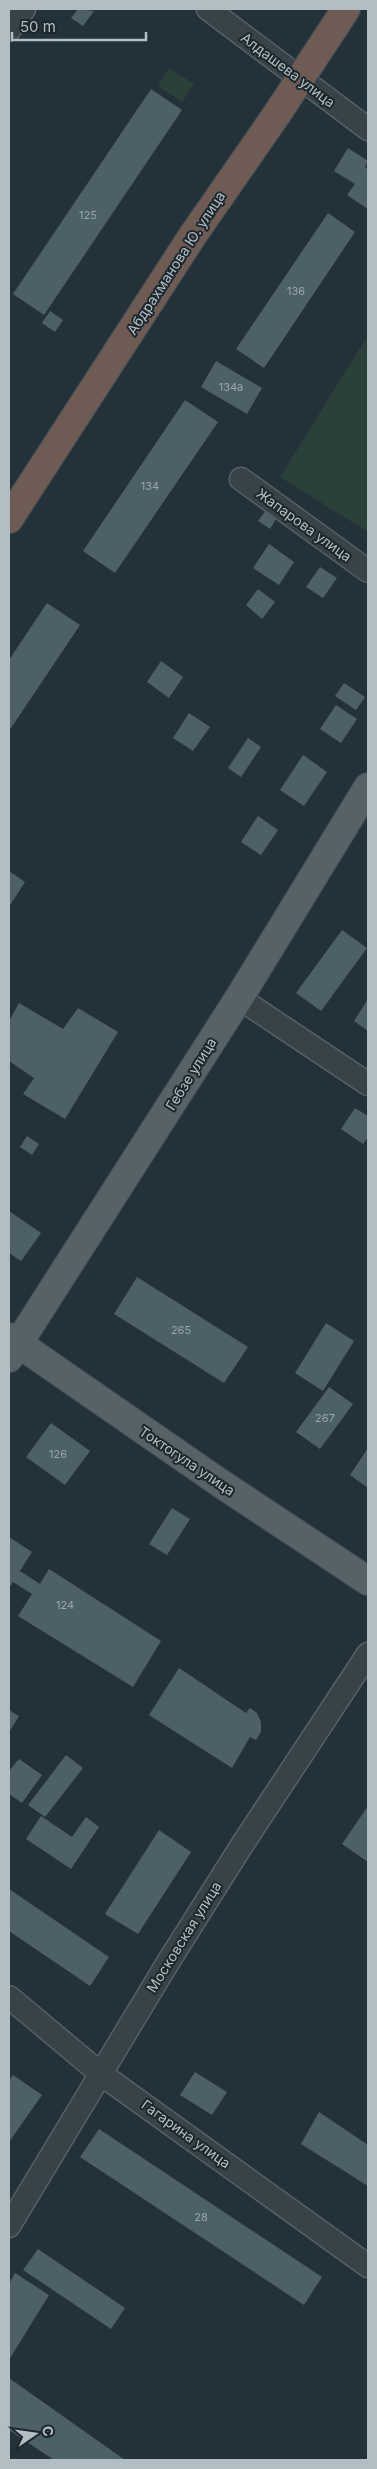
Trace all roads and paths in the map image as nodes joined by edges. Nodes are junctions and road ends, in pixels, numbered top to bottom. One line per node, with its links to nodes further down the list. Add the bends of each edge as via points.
1 (24, 9): 4 (street)
2 (208, 9): 5 (street, Алдашева улица)
3 (346, 9): 5 (highway, Абдрахманова Ю. улица)
4 (9, 30)
5 (299, 78): 6 (street, Алдашева улица); 8 (highway, Абдрахманова Ю. улица)
6 (368, 129)
7 (240, 479): 9 (street, Жапарова улица)
8 (9, 519)
9 (368, 571)
10 (368, 788): 11 (main road, Гебзе улица)
11 (239, 998): 12 (street); 13 (main road, Гебзе улица)
12 (368, 1084)
13 (12, 1346): 14 (main road, Токтогула улица)
14 (368, 1581)
15 (368, 1654): 17 (street, Московская улица, via 242,1845)
16 (9, 1996): 17 (street, Гагарина улица)
17 (101, 2074): 18 (street, Московская улица); 19 (street, Гагарина улица)
18 (9, 2226)
19 (368, 2266)

